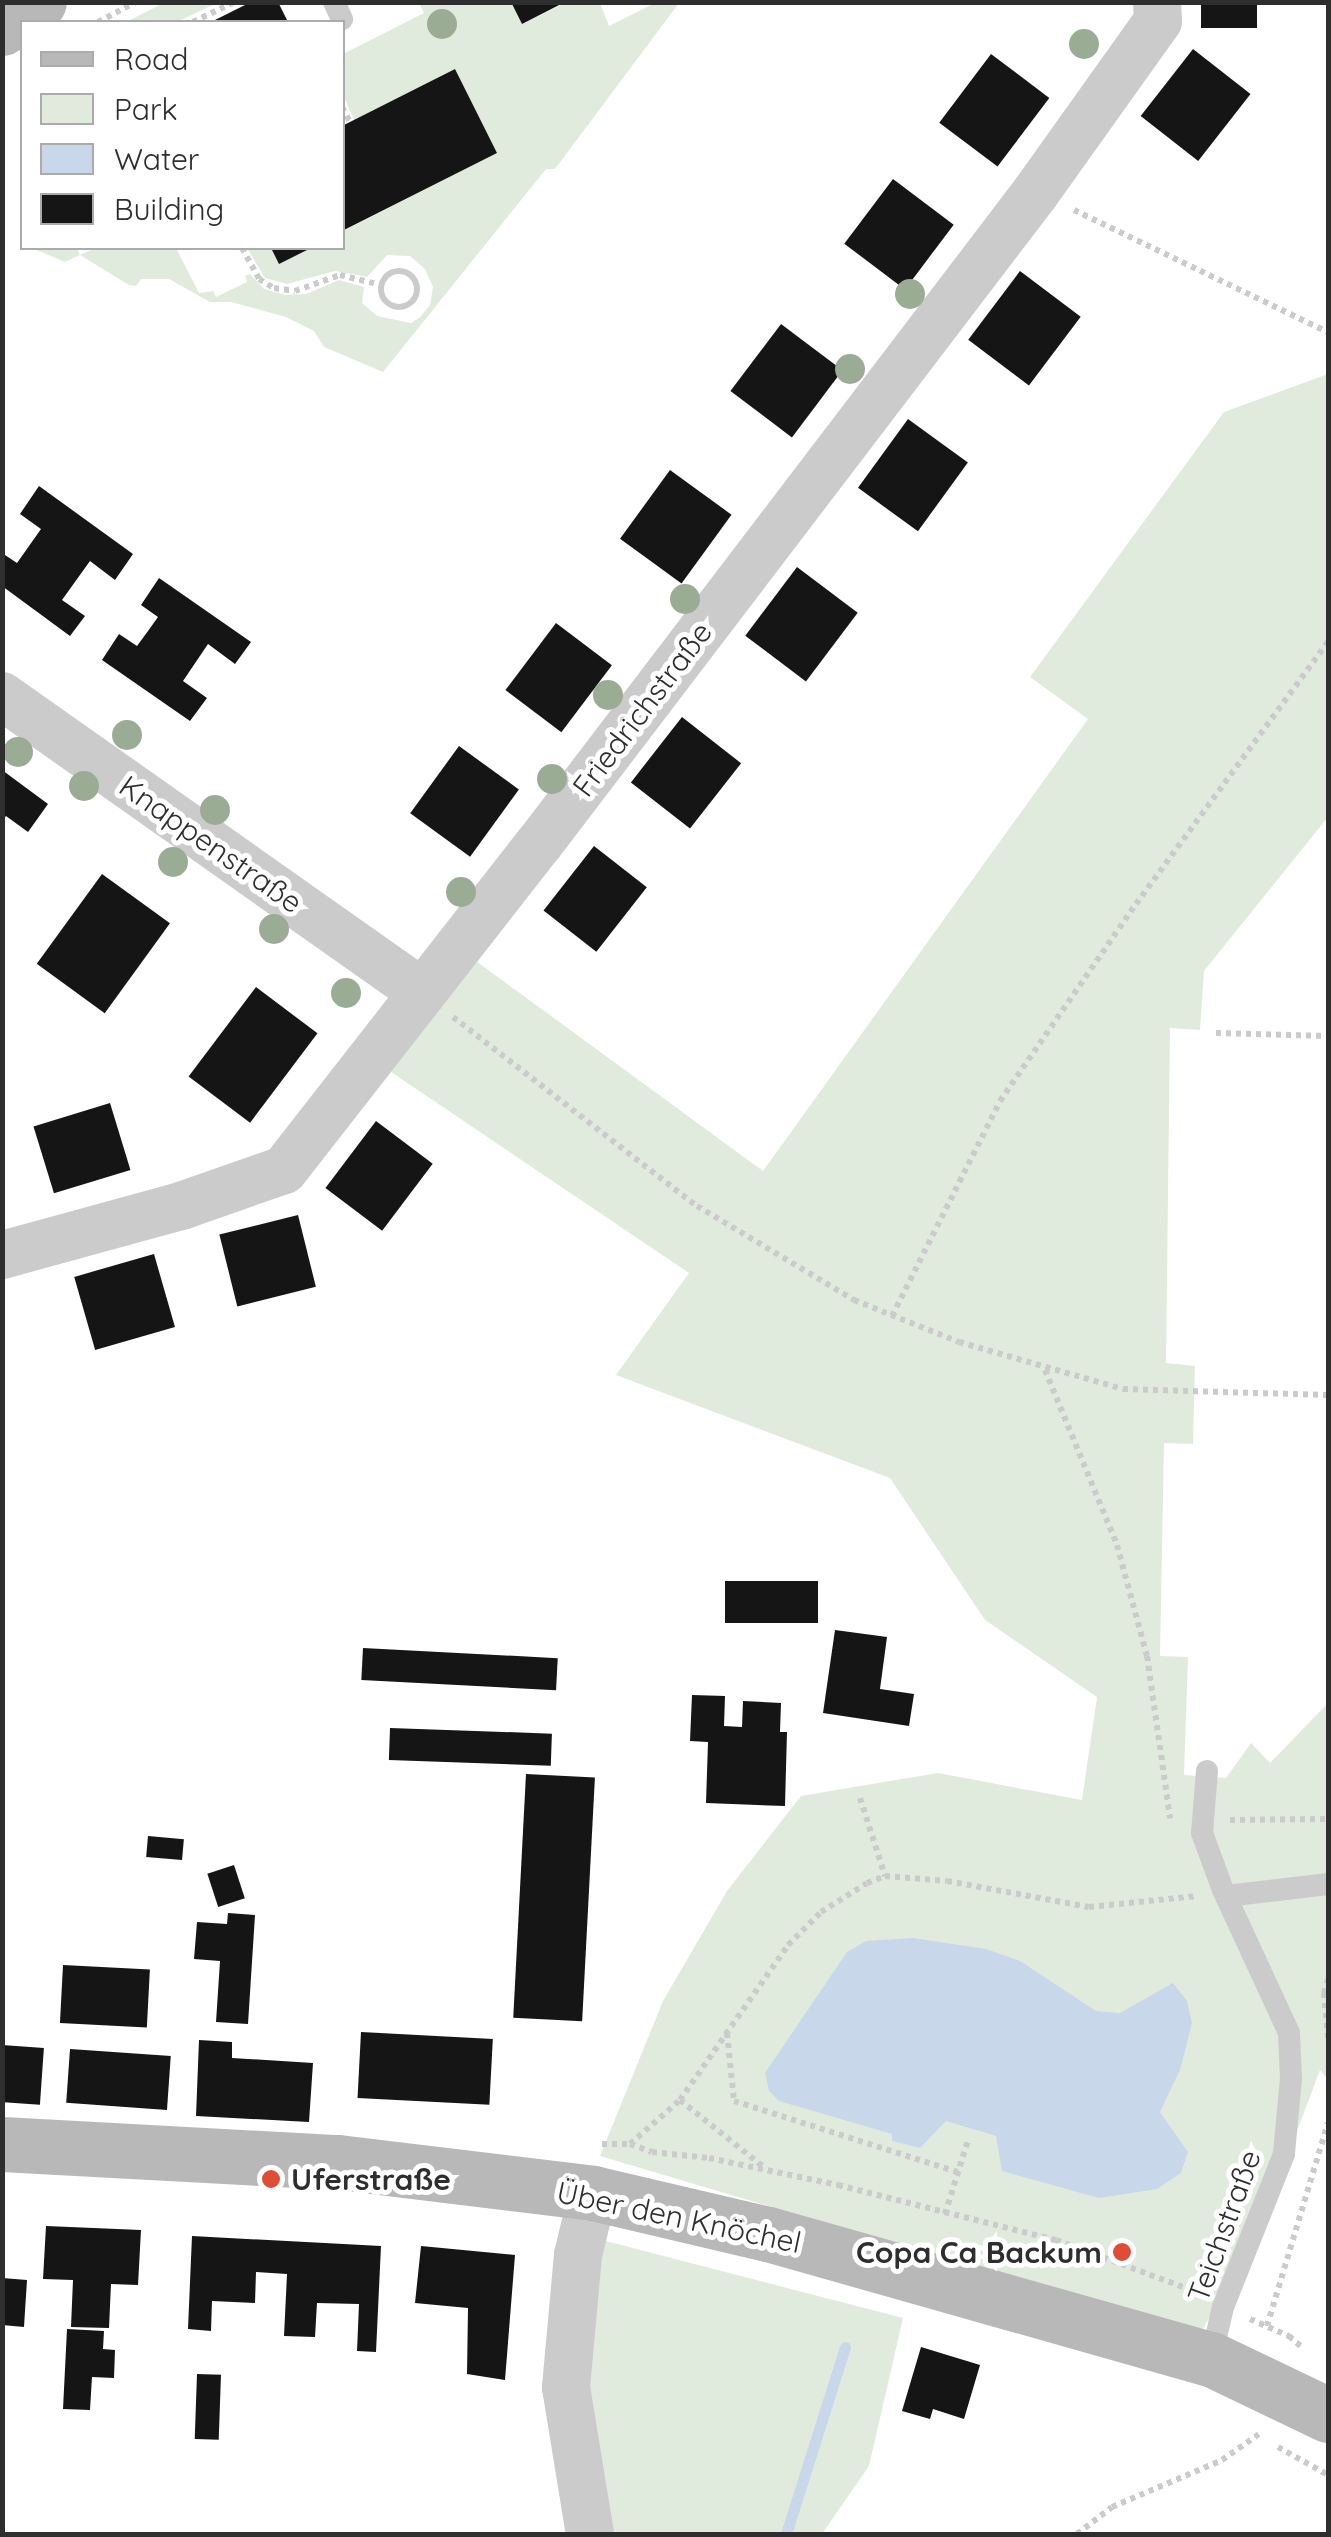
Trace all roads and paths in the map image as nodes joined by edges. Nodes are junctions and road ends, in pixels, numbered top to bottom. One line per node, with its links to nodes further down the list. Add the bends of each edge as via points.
1 (38, 2): 7 (main road)
2 (136, 2): 5 (path)
3 (234, 2): 6 (path)
4 (1157, 2): 10 (street, Friedrichstraße, via 1158,21)
5 (102, 20)
6 (197, 20)
7 (2, 28)
8 (345, 113): 9 (path)
9 (350, 122)
10 (1036, 192): 13 (path); 16 (street, Friedrichstraße)
11 (243, 250): 12 (path, via 259,279 274,288 295,291 340,275)
12 (381, 285): 12 (path, via 398,270 410,274 417,290 407,305 396,307 386,302)
13 (1328, 332)
14 (1328, 642): 20 (path, via 1000,1101)
15 (2, 696): 16 (street, Knappenstraße)
16 (420, 992): 19 (street, Friedrichstraße, via 284,1170); 20 (path, via 697,1206 768,1252)
17 (1216, 1033): 18 (path)
18 (1328, 1036)
19 (2, 1255)
20 (892, 1316): 21 (path)
21 (1045, 1370): 22 (path, via 1166,1394); 27 (path, via 1117,1545 1147,1656)
22 (1328, 1396)
23 (1207, 1770): 26 (lane, Teichstraße)
24 (860, 1798): 28 (path)
25 (1328, 1818): 26 (path)
26 (1203, 1820): 30 (lane, Teichstraße)
27 (1172, 1829)
28 (885, 1876): 30 (path, via 1090,1908); 32 (path, via 820,1912)
29 (1328, 1884): 30 (lane)
30 (1224, 1893): 42 (lane, Teichstraße, via 1289,2033 1291,2078 1284,2154)
31 (1328, 1979): 33 (path)
32 (727, 2032): 34 (path); 39 (path, via 734,2101)
33 (1328, 2038)
34 (680, 2100): 38 (path); 38 (path, via 630,2144)
35 (1328, 2123): 43 (path)
36 (968, 2140): 39 (path)
37 (2, 2144): 40 (main road, Über den Knöchel, via 338,2162)
38 (768, 2171): 41 (path)
39 (958, 2172): 41 (path)
40 (593, 2192): 45 (main road, Über den Knöchel, via 768,2234); 48 (street, via 578,2255 566,2387)
41 (946, 2214): 42 (path, via 1092,2252 1182,2283)
42 (1223, 2307): 43 (path); 45 (lane, Teichstraße)
43 (1267, 2326): 44 (path)
44 (1310, 2355)
45 (1211, 2359): 46 (main road, Über den Knöchel)
46 (1328, 2415)
47 (1260, 2433): 49 (path, via 1222,2460 1112,2507)
48 (590, 2534)
49 (1077, 2534)

